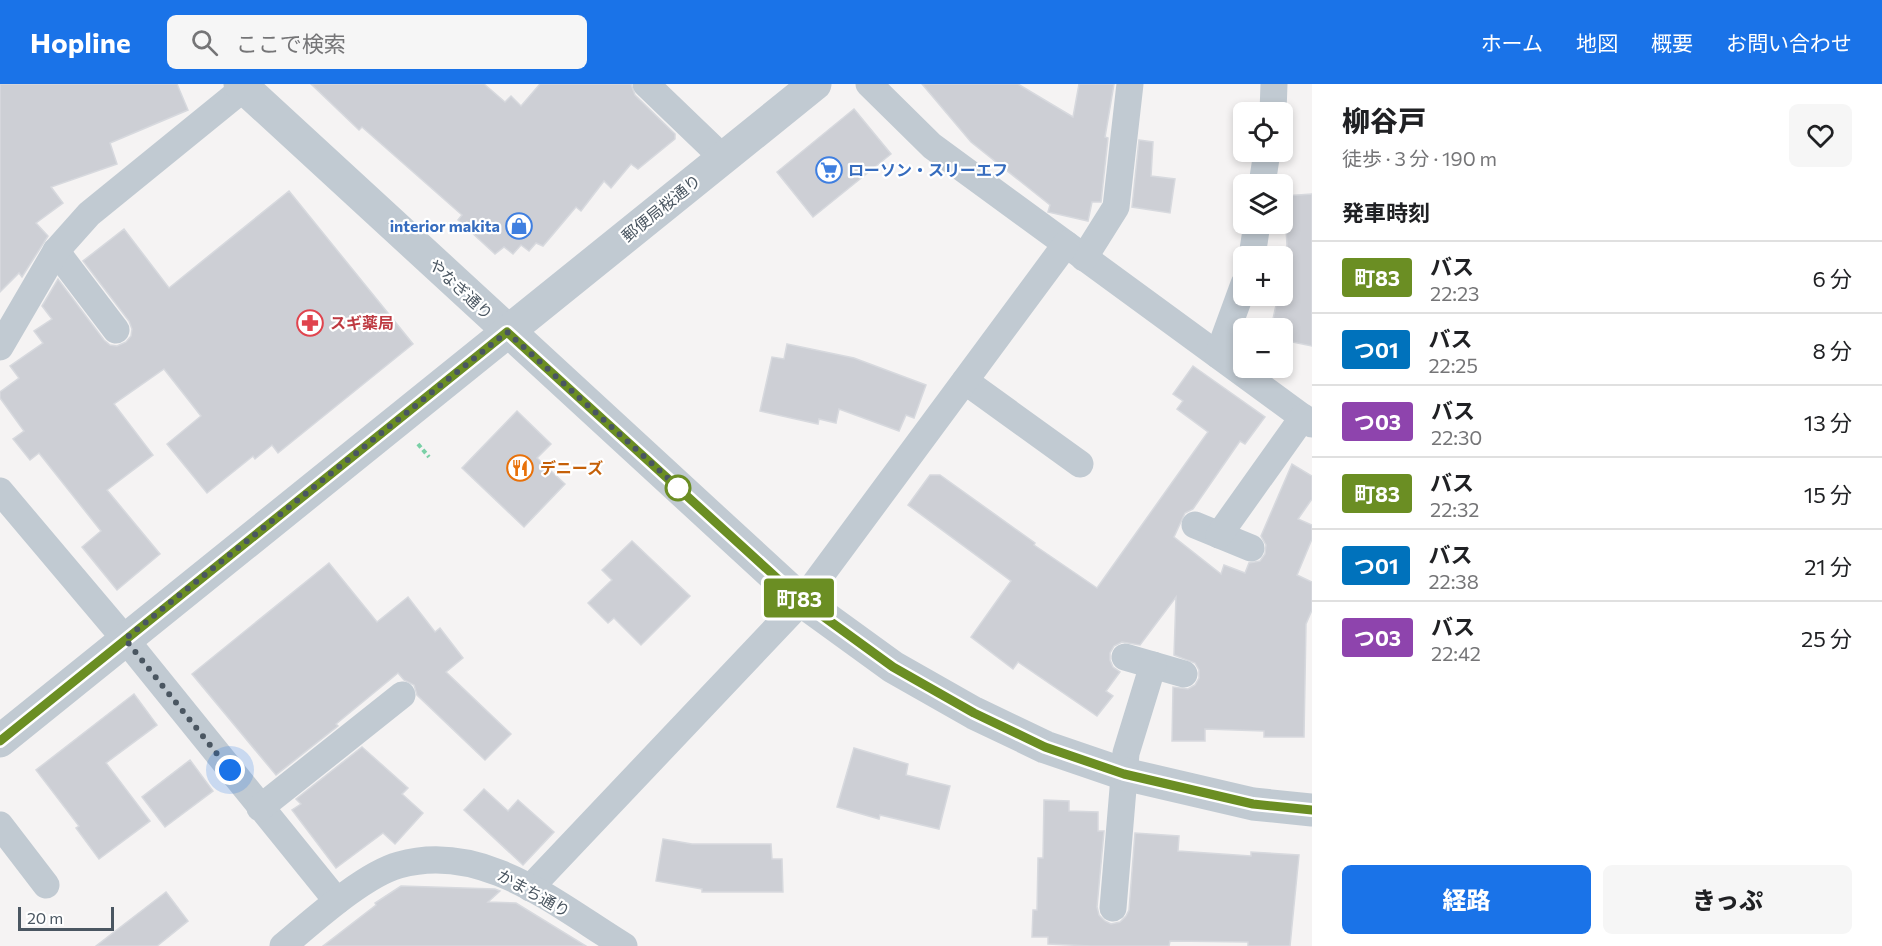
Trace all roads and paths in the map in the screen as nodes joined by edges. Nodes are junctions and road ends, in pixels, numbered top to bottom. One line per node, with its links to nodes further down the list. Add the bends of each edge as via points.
1 (646, 84): 8 (street)
2 (815, 84): 8 (street, 郵便局桜通り)
3 (869, 84): 10 (street, via 932,146)
4 (1130, 84): 10 (street, via 1116,207)
5 (1275, 84): 7 (street)
6 (242, 86): 9 (street, via 89,214); 13 (street, やなぎ通り)
7 (1274, 102)
8 (723, 158): 13 (street, 郵便局桜通り)
9 (56, 251): 12 (street); 14 (street)
10 (1075, 251): 15 (street); 16 (street)
11 (1236, 306): 15 (street)
12 (116, 330)
13 (507, 332): 21 (street, やなぎ通り); 22 (street, 郵便局桜通り)
14 (0, 347)
15 (1218, 355): 17 (street)
16 (965, 381): 18 (street); 21 (street)
17 (1307, 421): 20 (street, via 1207,530)
18 (1080, 464)
19 (0, 491): 22 (street)
20 (1251, 548)
21 (802, 601): 28 (street, やなぎ通り, via 893,667 974,713 1045,747); 33 (street)
22 (125, 639): 27 (street, 郵便局桜通り); 29 (street)
23 (1125, 657): 24 (street)
24 (1154, 665): 25 (street); 28 (street, via 1126,753)
25 (1184, 674)
26 (402, 695): 29 (street)
27 (0, 741)
28 (1124, 774): 30 (street, やなぎ通り, via 1253,804); 35 (street)
29 (260, 808): 34 (street)
30 (1312, 810)
31 (0, 825): 32 (street)
32 (46, 885)
33 (530, 888): 34 (street, かまち通り, via 473,863 437,860 398,865); 37 (street, かまち通り)
34 (337, 901): 36 (street, かまち通り)
35 (1113, 908)
36 (283, 946)
37 (624, 946)

